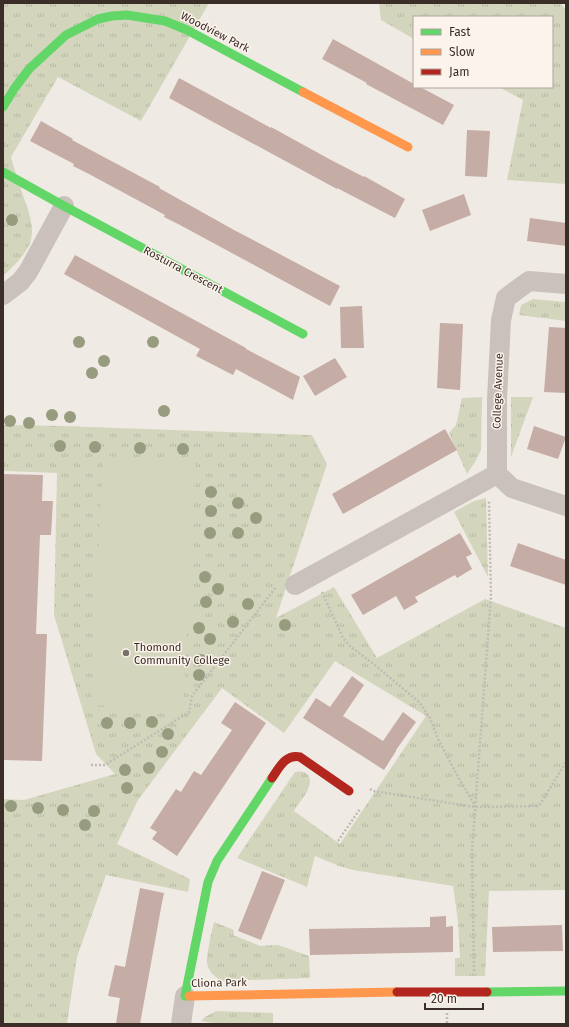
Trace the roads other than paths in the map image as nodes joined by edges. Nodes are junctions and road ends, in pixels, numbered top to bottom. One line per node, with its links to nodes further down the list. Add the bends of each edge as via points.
1 (3, 106): 2 (street, Woodview Park, via 29,69 66,35 98,19 138,16 165,21 187,30)
2 (408, 147)
3 (3, 172): 4 (street, Rosturra Crescent)
4 (64, 206): 6 (street, via 28,272 20,282); 7 (street, Rosturra Crescent)
5 (566, 284): 8 (street, College Avenue, via 529,281 506,298 501,320)
6 (3, 294)
7 (303, 334)
8 (492, 476): 9 (street, via 512,488); 10 (street)
9 (566, 506)
10 (287, 585)
11 (349, 791): 13 (street, Cliona Park, via 300,757 294,756 283,762 212,871)
12 (566, 991): 13 (street, Cliona Park)
13 (185, 996): 14 (street)
14 (181, 1024)

